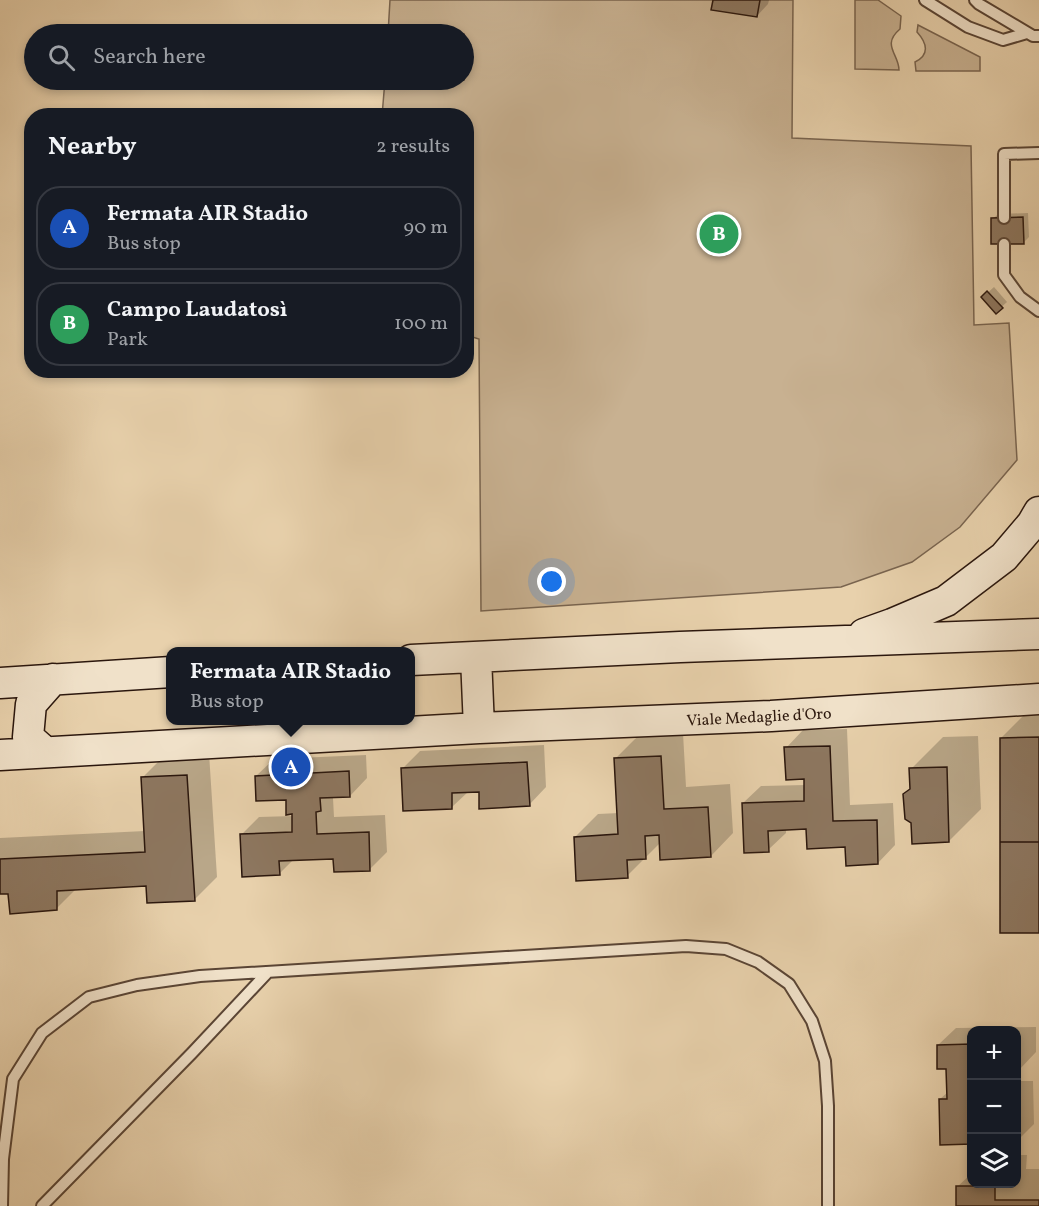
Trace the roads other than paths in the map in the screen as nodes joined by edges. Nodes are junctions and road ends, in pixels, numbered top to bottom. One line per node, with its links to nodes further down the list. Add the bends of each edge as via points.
1 (925, 0): 3 (lane, via 968,27 1003,40)
2 (975, 0): 3 (lane)
3 (1027, 33): 4 (lane)
4 (1039, 36)
5 (1039, 153): 6 (lane, via 1004,154)
6 (1004, 218)
7 (1004, 244): 8 (lane, via 1004,275 1020,297)
8 (1039, 311)
9 (1039, 512): 11 (main road, via 1004,557 946,601)
10 (1036, 638): 11 (main road)
11 (839, 643): 12 (main road)
12 (476, 657): 13 (main road); 18 (main road)
13 (415, 660)
14 (166, 672): 15 (main road)
15 (52, 680): 16 (main road); 19 (main road, via 31,704 28,737)
16 (0, 683)
17 (1039, 699): 18 (main road, Viale Medaglie d'Oro, via 771,716)
18 (479, 728): 19 (main road, Viale Medaglie d'Oro)
19 (45, 752): 20 (main road, Viale Medaglie d'Oro)
20 (0, 755)
21 (268, 972): 22 (lane, via 200,976 89,997 42,1033 13,1079 3,1159); 23 (lane); 24 (lane, via 686,946 726,949 758,962 789,984 812,1021 825,1060)
22 (2, 1206)
23 (42, 1206)
24 (828, 1206)

